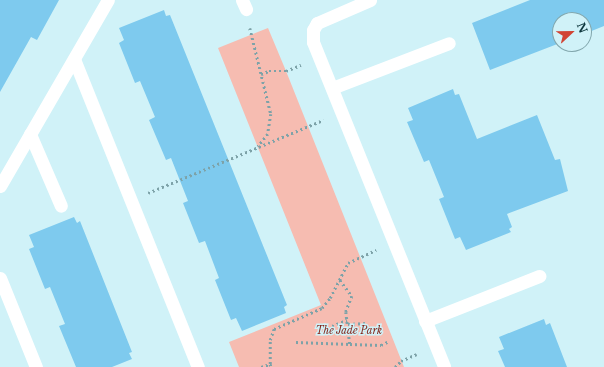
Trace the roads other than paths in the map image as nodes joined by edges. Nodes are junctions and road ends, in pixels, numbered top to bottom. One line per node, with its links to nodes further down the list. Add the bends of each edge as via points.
1 (108, 0): 4 (lane)
2 (370, 0): 5 (lane, via 317,23 312,36)
3 (449, 43): 5 (lane)
4 (74, 59): 6 (lane); 13 (lane)
5 (332, 88): 11 (lane)
6 (30, 134): 7 (lane); 8 (lane)
7 (0, 186)
8 (61, 206)
9 (539, 276): 11 (lane)
10 (0, 278): 12 (lane)
11 (425, 321): 14 (lane)
12 (36, 367)
13 (198, 367)
14 (444, 367)

